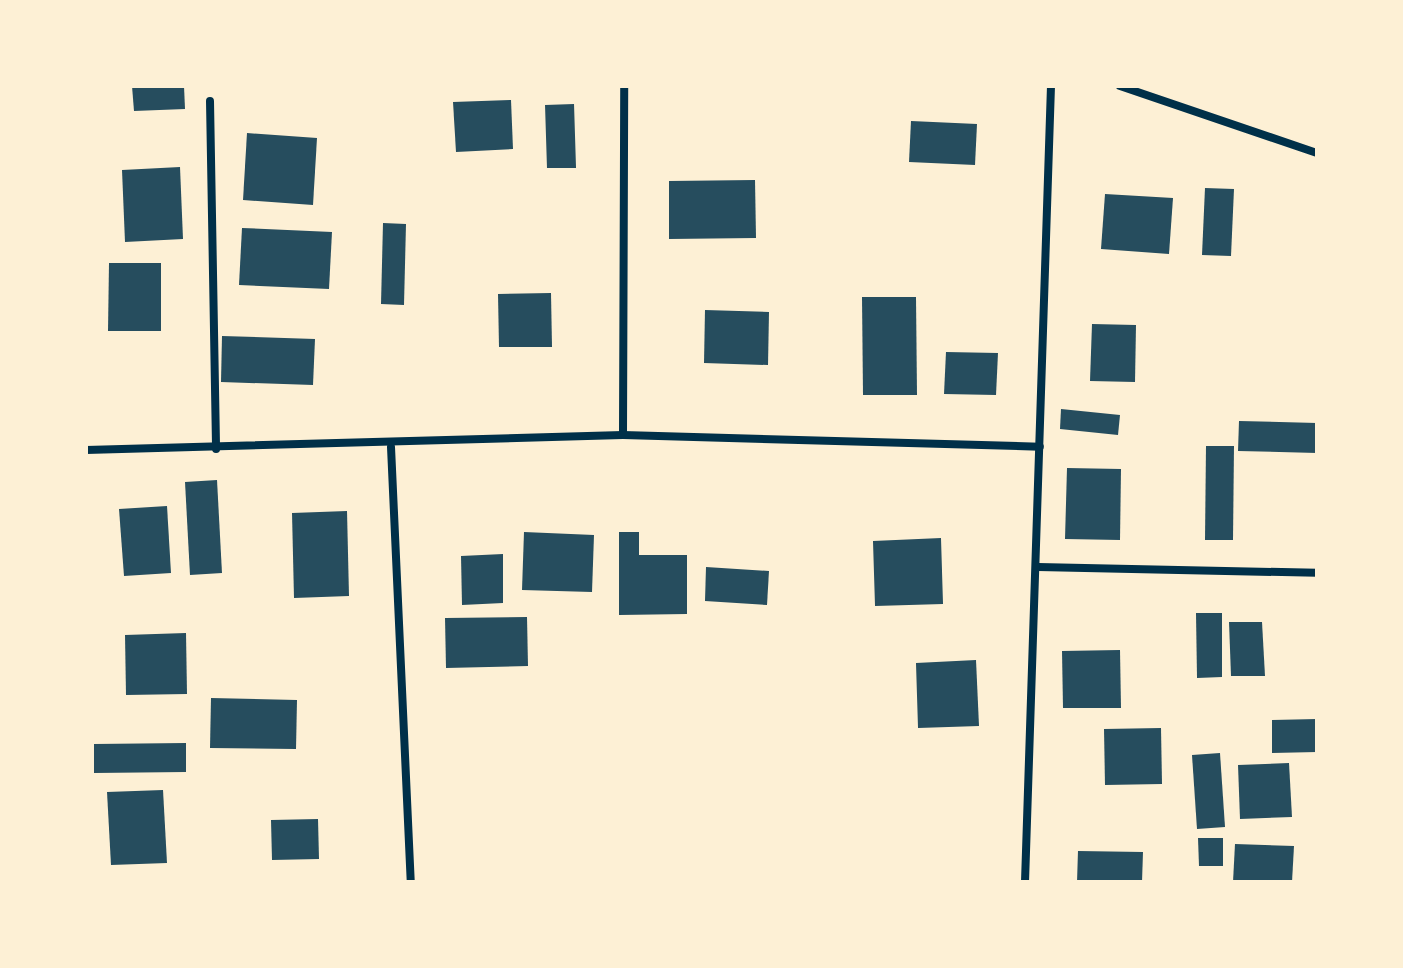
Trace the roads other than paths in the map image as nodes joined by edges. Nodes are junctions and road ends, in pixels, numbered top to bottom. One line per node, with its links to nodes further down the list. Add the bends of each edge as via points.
1 (624, 86): 6 (street)
2 (1051, 86): 8 (street)
3 (1120, 86): 5 (street)
4 (210, 101): 9 (street)
5 (1317, 153)
6 (623, 435): 7 (street); 8 (street)
7 (391, 447): 9 (street); 13 (street)
8 (1040, 447): 11 (street)
9 (216, 449): 10 (street)
10 (86, 450)
11 (1038, 567): 12 (street); 14 (street)
12 (1317, 573)
13 (411, 882)
14 (1025, 882)

